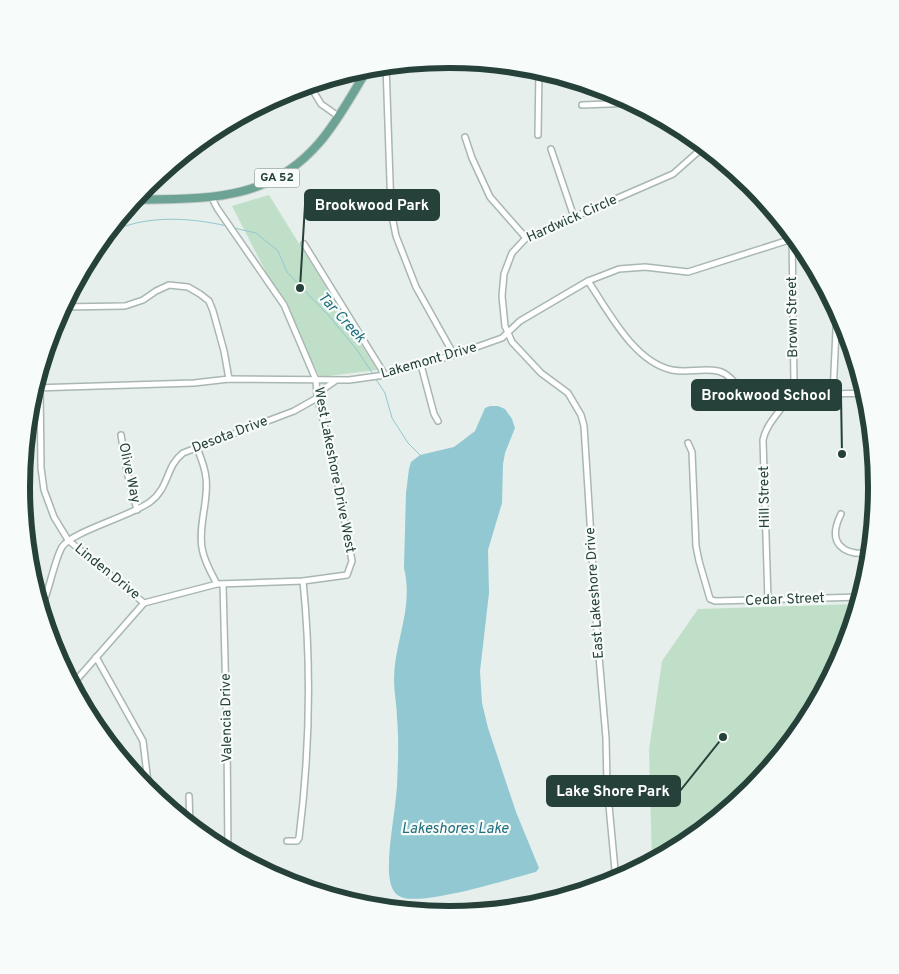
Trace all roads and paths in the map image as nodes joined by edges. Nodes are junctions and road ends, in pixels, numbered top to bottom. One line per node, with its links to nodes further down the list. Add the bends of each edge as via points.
1 (386, 73): 23 (street, via 391,211 396,236 416,287)
2 (363, 77): 7 (main road, GA 52)
3 (539, 78): 8 (street)
4 (313, 91): 7 (street, via 321,104)
5 (618, 103): 6 (street)
6 (582, 105)
7 (338, 116): 12 (main road, GA 52, via 320,142 289,170 250,190)
8 (538, 134)
9 (465, 137): 15 (street, via 490,197)
10 (551, 149): 14 (street)
11 (699, 150): 14 (street, Hardwick Circle, via 673,174)
12 (212, 198): 13 (main road, GA 52); 27 (street, West Lakeshore Drive West, via 284,305)
13 (144, 200)
14 (574, 217): 15 (street, Hardwick Circle)
15 (526, 238): 22 (street, Hardwick Circle, via 512,253 503,279 503,310)
16 (787, 239): 19 (street, Lakemont Drive, via 698,270 677,272 631,267)
17 (304, 244): 25 (street)
18 (794, 248): 33 (street, Brown Street, via 794,384)
19 (588, 281): 22 (street, Lakemont Drive, via 520,321); 33 (street, via 628,340 655,364 676,371 720,372 755,401)
20 (70, 307): 26 (street, via 125,306 169,285 188,287 209,301)
21 (836, 324): 31 (street)
22 (508, 334): 23 (street, Lakemont Drive); 57 (street, East Lakeshore Drive, via 541,373 568,393 584,426)
23 (454, 355): 24 (street, Lakemont Drive)
24 (421, 365): 25 (street, Lakemont Drive); 35 (street)
25 (385, 375): 28 (street, Lakemont Drive)
26 (229, 379): 27 (street, Lakemont Drive); 29 (street, Lakemont Drive)
27 (316, 380): 28 (street, Lakemont Drive); 32 (street, West Lakeshore Drive West)
28 (337, 380): 32 (street, Desota Drive)
29 (42, 388)
30 (858, 393): 31 (street)
31 (833, 394): 33 (street)
32 (317, 398): 38 (street, Desota Drive, via 294,411); 43 (street, West Lakeshore Drive West, via 335,466 352,561 347,574)
33 (788, 401): 48 (street, Hill Street, via 767,429 763,440)
34 (38, 406): 41 (street, Linden Drive, via 44,490 54,517)
35 (438, 421)
36 (121, 435): 39 (street, Olive Way)
37 (688, 443): 48 (street, Cedar Street, via 692,452 696,546 710,599 716,602)
38 (197, 448): 39 (street, Desota Drive, via 176,459 162,491); 44 (street, via 206,478 202,548)
39 (136, 510): 41 (street, Desota Drive)
40 (841, 514): 42 (street, via 835,526 835,537 850,552)
41 (68, 540): 47 (street, via 58,556); 49 (street, Linden Drive)
42 (863, 554)
43 (304, 581): 45 (street, Linden Drive); 55 (street, via 310,673 308,755 299,838)
44 (216, 584): 45 (street, Linden Drive); 49 (street, Linden Drive)
45 (223, 584): 56 (street, Valencia Drive)
46 (855, 597): 48 (street, Cedar Street)
47 (45, 599)
48 (768, 600)
49 (144, 603): 50 (street)
50 (96, 657): 51 (street); 52 (street, via 142,742)
51 (77, 680)
52 (146, 777)
53 (188, 796): 54 (street)
54 (189, 816)
55 (286, 842)
56 (228, 843)
57 (615, 872)

